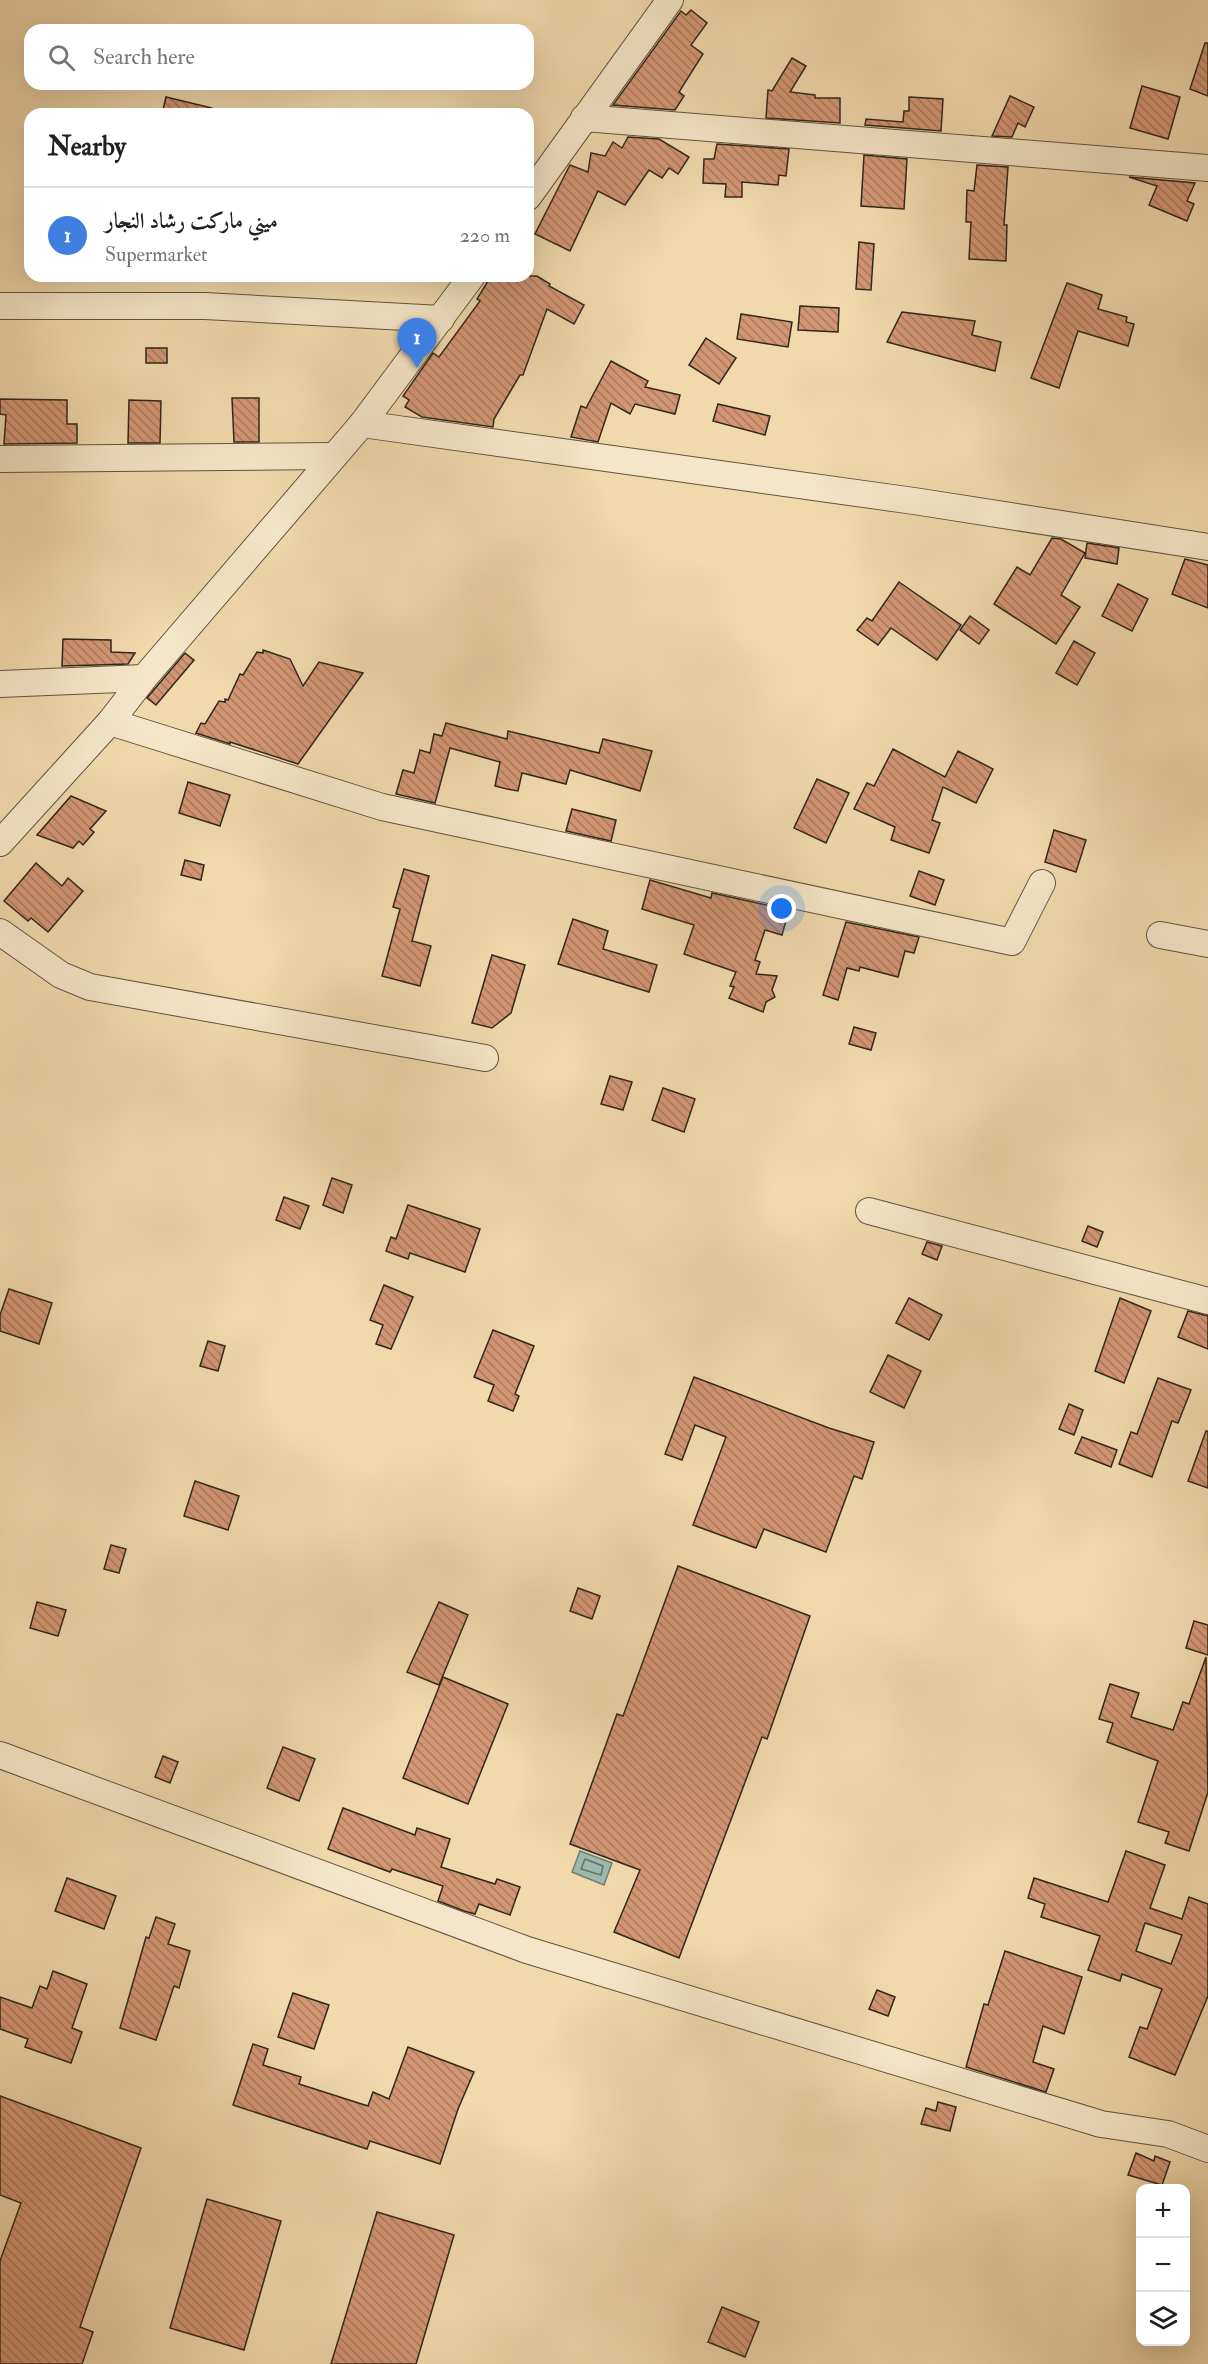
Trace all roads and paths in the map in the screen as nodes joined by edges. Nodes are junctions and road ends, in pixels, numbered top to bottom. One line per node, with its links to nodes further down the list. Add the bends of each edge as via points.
1 (670, 0): 2 (street)
2 (584, 118): 3 (street); 4 (street)
3 (1208, 168)
4 (534, 189)
5 (468, 282): 7 (street)
6 (0, 306): 7 (street, via 205,306)
7 (441, 319): 8 (street)
8 (362, 424): 9 (street); 11 (street, via 914,501)
9 (332, 456): 10 (street); 12 (street)
10 (0, 459)
11 (1208, 547)
12 (144, 678): 13 (street); 14 (street)
13 (0, 684)
14 (110, 722): 15 (street); 16 (street, via 382,807 1012,942)
15 (0, 843)
16 (1042, 883)
17 (0, 932): 20 (street, via 62,975 90,987)
18 (1160, 935): 19 (street)
19 (1208, 945)
20 (485, 1058)
21 (869, 1210): 22 (street)
22 (1208, 1300)
23 (0, 1755): 24 (street, via 527,1950 1044,2108 1101,2124 1168,2134)
24 (1208, 2149)

